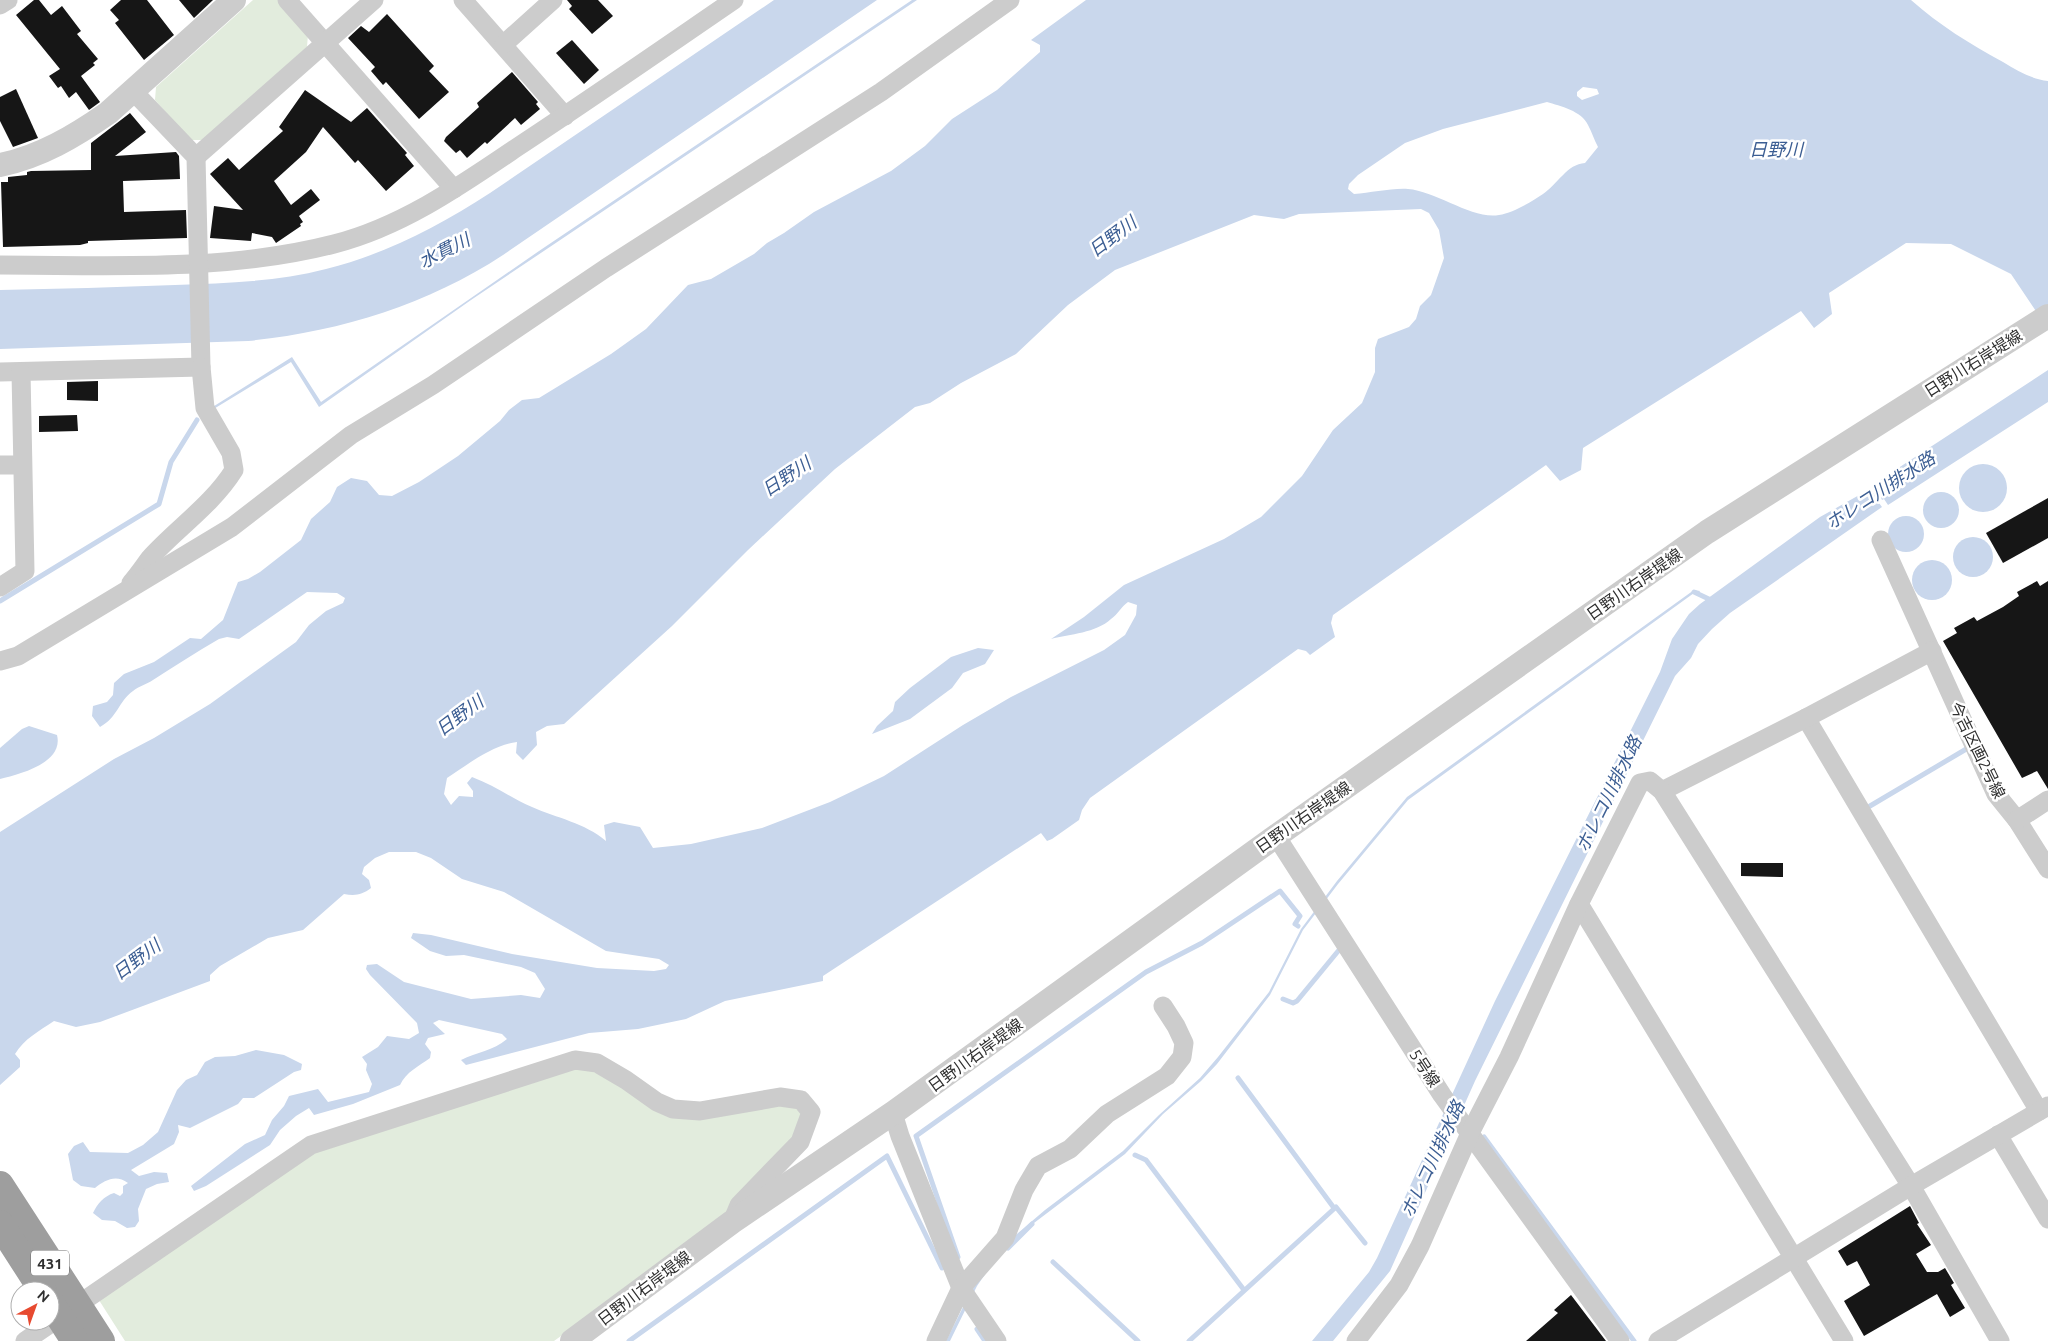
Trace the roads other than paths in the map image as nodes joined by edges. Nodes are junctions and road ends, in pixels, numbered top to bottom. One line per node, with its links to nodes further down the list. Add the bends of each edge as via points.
1 (8, 0): 9 (street)
2 (234, 0): 12 (street)
3 (287, 0): 10 (street)
4 (374, 0): 10 (street)
5 (463, 0): 11 (street)
6 (553, 0): 11 (street)
7 (734, 0): 13 (street)
8 (1010, 0): 27 (street, via 881,92 606,268 433,385 351,435 232,528)
9 (0, 5)
10 (324, 42): 14 (street); 16 (street)
11 (504, 44): 13 (street)
12 (133, 91): 14 (street); 15 (street, via 108,113 67,140 27,158)
13 (565, 116): 16 (street)
14 (196, 157): 18 (street)
15 (0, 165)
16 (454, 189): 18 (street, via 388,225 335,244)
17 (0, 265): 18 (street)
18 (199, 269): 20 (street)
19 (2042, 319): 34 (street, 日野川右岸堤線, via 1707,532)
20 (201, 358): 22 (street); 27 (street, via 205,408 231,454 234,470 151,558)
21 (0, 372): 22 (street)
22 (21, 372): 24 (street)
23 (0, 465): 24 (street)
24 (22, 465): 26 (street, via 25,571)
25 (1881, 540): 28 (street, 今吉区画2号線)
26 (0, 587)
27 (126, 590): 29 (street, via 18,656)
28 (1932, 651): 30 (street); 33 (street, 今吉区画2号線, via 1996,794)
29 (0, 661)
30 (1806, 718): 31 (street); 38 (street)
31 (1662, 791): 36 (street, via 1650,781 1640,783); 43 (street)
32 (2048, 800): 33 (street)
33 (2017, 820): 35 (street, 今吉区画2号線)
34 (1276, 836): 39 (street, 日野川右岸堤線); 40 (street, 5号線)
35 (2048, 869)
36 (1579, 904): 40 (street, via 1509,1057); 47 (street)
37 (1163, 1006): 49 (street, via 1184,1043 1182,1057 1167,1076 1107,1114 1070,1149 1038,1166 1004,1238)
38 (2043, 1108): 41 (street)
39 (894, 1113): 45 (street, 日野川右岸堤線); 49 (street, via 900,1136)
40 (1467, 1129): 57 (street, via 1420,1246 1399,1285); 58 (street, 5号線)
41 (1998, 1135): 43 (street); 44 (street)
42 (0, 1185): 53 (highway, 431)
43 (1910, 1186): 47 (street); 61 (street)
44 (2048, 1219)
45 (732, 1222): 51 (street, via 739,1205 800,1142 811,1112 801,1100 780,1097 700,1111 673,1109 597,1063 575,1060 311,1145); 54 (street, 日野川右岸堤線)
46 (0, 1224): 48 (highway, 431)
47 (1793, 1258): 59 (street); 60 (street)
48 (37, 1281)
49 (961, 1288): 55 (street); 56 (street)
50 (60, 1318): 52 (highway)
51 (25, 1341)
52 (75, 1341)
53 (101, 1341)
54 (572, 1341)
55 (936, 1341)
56 (997, 1341)
57 (1356, 1341)
58 (1620, 1341)
59 (1658, 1341)
60 (1844, 1341)
61 (2000, 1341)

